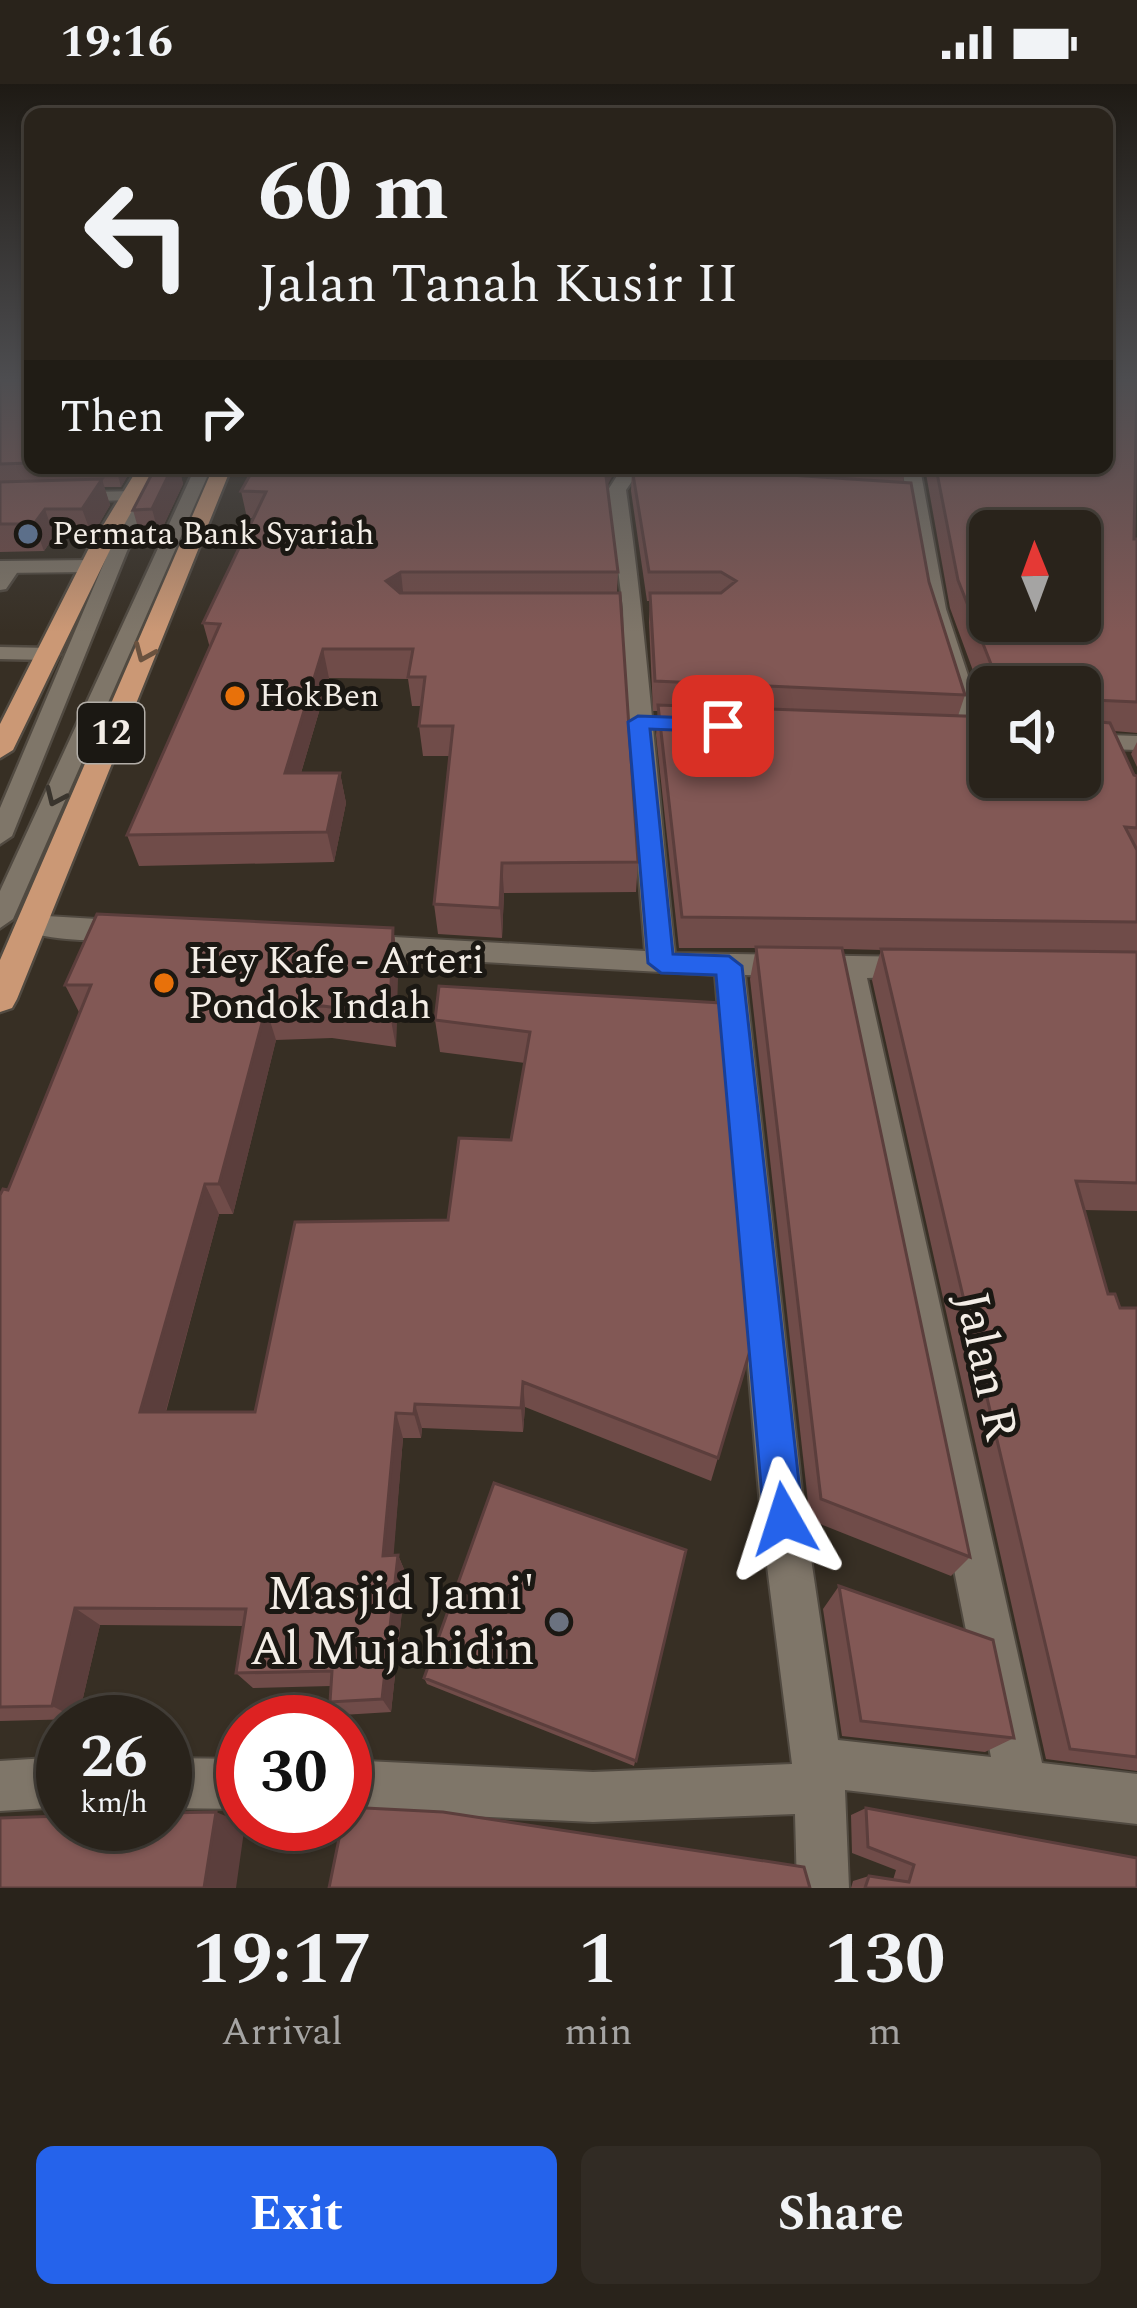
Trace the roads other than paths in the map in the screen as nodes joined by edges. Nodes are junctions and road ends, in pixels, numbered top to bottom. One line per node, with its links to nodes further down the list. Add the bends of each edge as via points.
1 (143, 474): 7 (highway, 12)
2 (159, 474): 19 (lane, via 118,551)
3 (201, 474): 20 (lane, one-way to 20)
4 (219, 474): 20 (highway, 12, one-way to 20)
5 (625, 474): 23 (street, via 617,490 650,723)
6 (911, 474): 10 (street)
7 (130, 495): 8 (street); 11 (highway, 12)
8 (0, 499)
9 (894, 499): 10 (street)
10 (917, 500): 15 (street, via 935,609)
11 (92, 566): 12 (street); 14 (highway, 12)
12 (4, 573)
13 (0, 653): 14 (lane)
14 (50, 654): 18 (highway, 12)
15 (969, 723)
16 (1137, 743): 17 (street, via 1114,753)
17 (1101, 748)
18 (0, 750)
19 (0, 836)
20 (15, 922): 21 (street); 27 (highway, 12)
21 (170, 934)
22 (334, 944): 23 (street)
23 (661, 963): 24 (street)
24 (729, 966): 25 (street); 28 (street)
25 (850, 968): 26 (street); 32 (street, Jalan R)
26 (942, 968)
27 (0, 999)
28 (818, 1775): 30 (street, via 593,1797); 32 (street); 34 (street)
29 (36, 1784): 31 (street)
30 (372, 1785)
31 (0, 1786)
32 (1022, 1786): 33 (street)
33 (1137, 1799)
34 (823, 1888)

